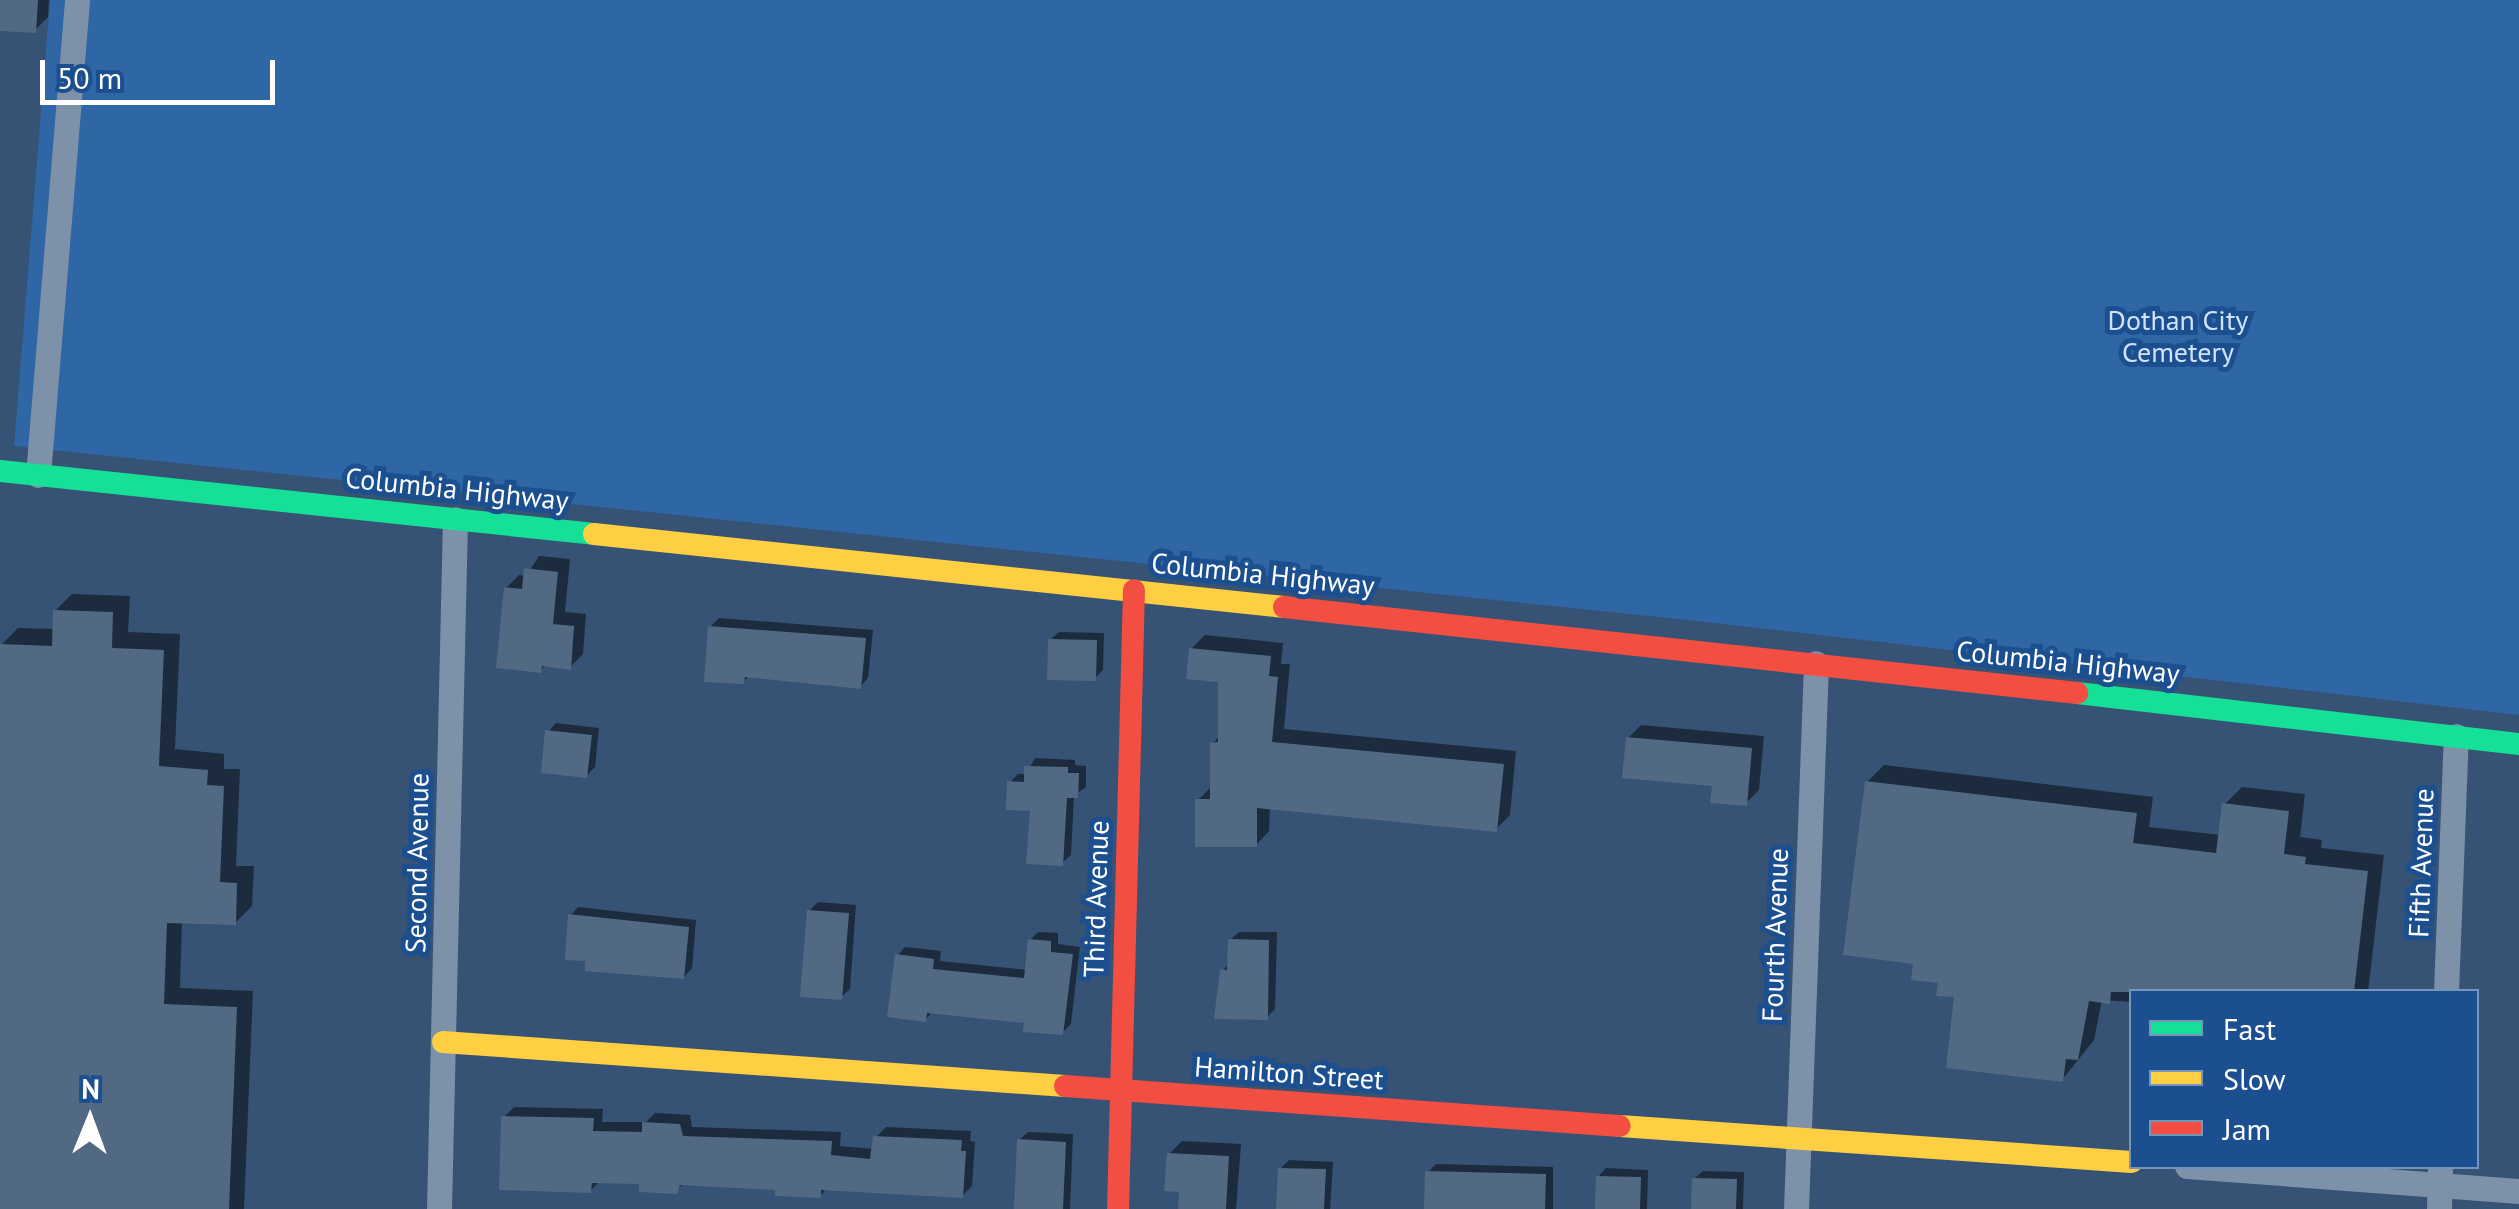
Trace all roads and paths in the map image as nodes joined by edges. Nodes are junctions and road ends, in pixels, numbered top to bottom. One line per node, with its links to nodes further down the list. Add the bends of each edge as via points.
1 (77, 0): 3 (street)
2 (0, 471): 3 (main road, Columbia Highway)
3 (38, 475): 4 (main road, Columbia Highway)
4 (455, 519): 5 (main road, Columbia Highway); 10 (street, Second Avenue)
5 (1134, 590): 6 (main road, Columbia Highway); 11 (main road, Third Avenue)
6 (1816, 663): 7 (main road, Columbia Highway); 12 (street, Fourth Avenue)
7 (2456, 736): 8 (main road, Columbia Highway); 9 (street, Fifth Avenue)
8 (2519, 744)
9 (2446, 989)
10 (443, 1042): 11 (main road, Hamilton Street); 17 (street, Second Avenue)
11 (1120, 1092): 12 (main road, Hamilton Street); 18 (main road, Third Avenue)
12 (1798, 1137): 13 (main road, Hamilton Street); 19 (street, Fourth Avenue)
13 (2129, 1162)
14 (2223, 1169): 15 (street)
15 (2440, 1187): 16 (street)
16 (2519, 1191)
17 (438, 1209)
18 (1118, 1209)
19 (1796, 1209)

